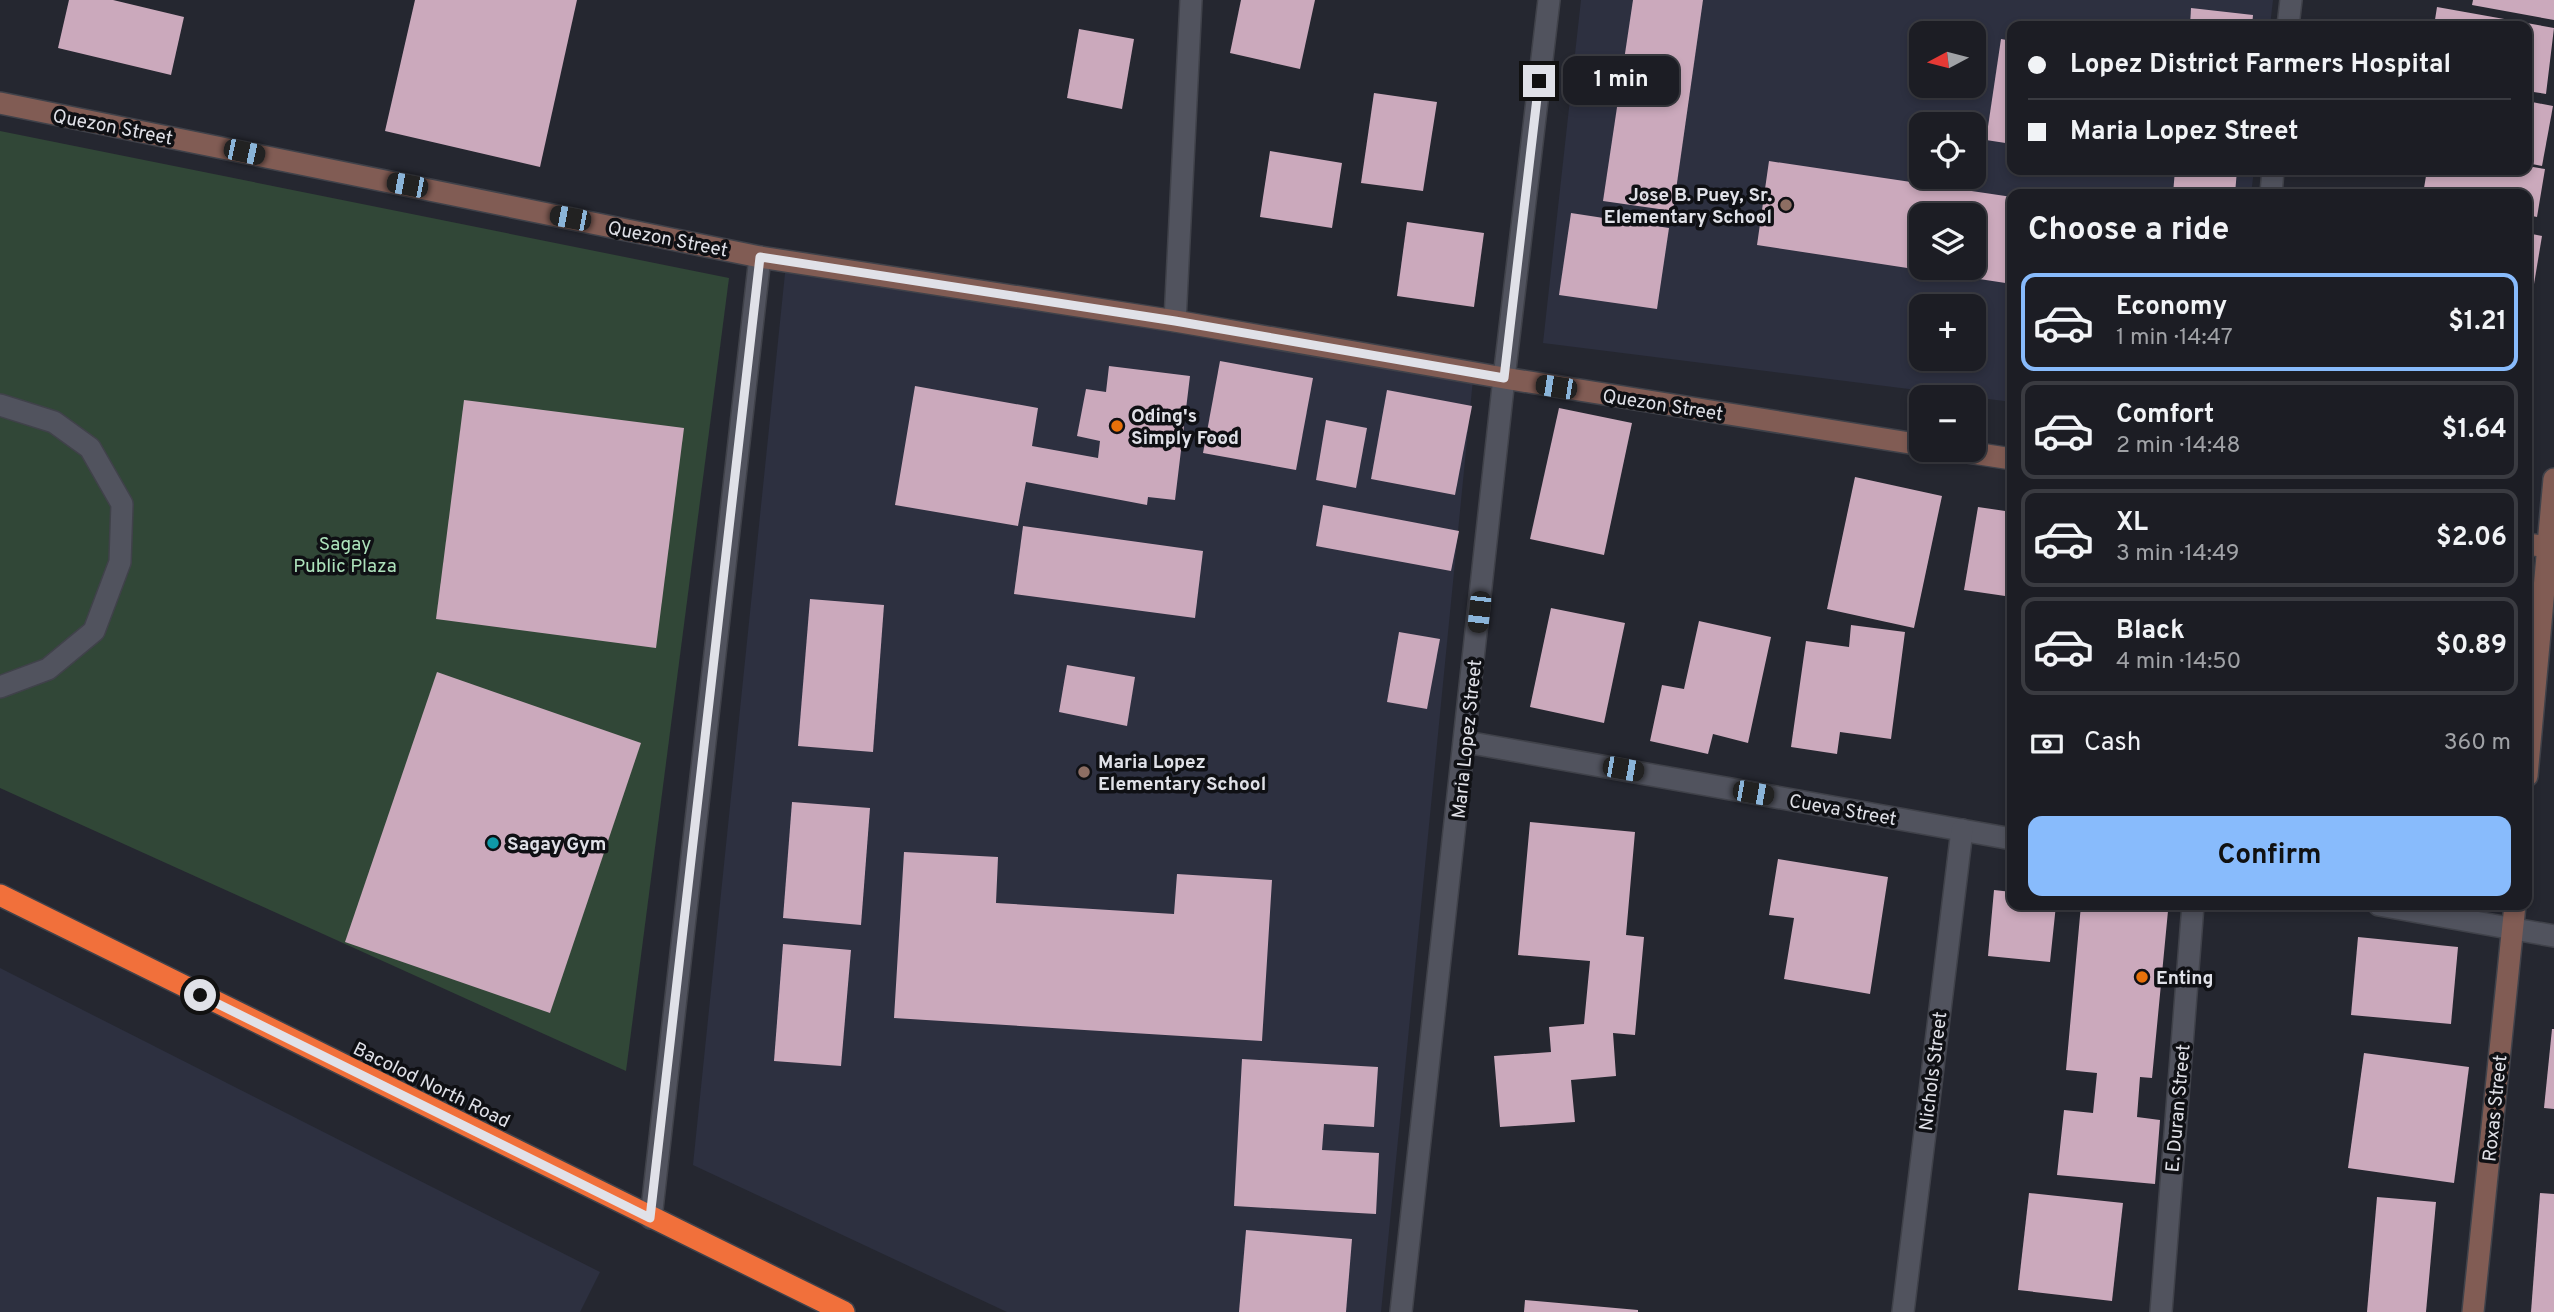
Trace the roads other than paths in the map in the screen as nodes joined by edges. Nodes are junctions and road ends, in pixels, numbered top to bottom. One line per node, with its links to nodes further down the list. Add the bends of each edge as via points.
1 (1191, 0): 7 (street)
2 (1549, 0): 8 (street, Maria Lopez Street)
3 (2291, 0): 4 (street)
4 (2289, 21)
5 (0, 103): 6 (street, Quezon Street)
6 (760, 257): 7 (street, Quezon Street); 27 (street)
7 (1175, 321): 8 (street, Quezon Street)
8 (1504, 378): 10 (street, Quezon Street); 18 (street, Maria Lopez Street)
9 (0, 405): 16 (street, via 54,422 90,448 122,504 120,562 94,631 48,669)
10 (1909, 443)
11 (1986, 455): 12 (street)
12 (2007, 458)
13 (2554, 479): 15 (street)
14 (2532, 545): 15 (street)
15 (2551, 548): 17 (street)
16 (0, 687)
17 (2532, 728)
18 (1466, 741): 19 (street, Cueva Street); 29 (street, Maria Lopez Street)
19 (1962, 830): 20 (street, Cueva Street); 30 (street, Nichols Street)
20 (2007, 838)
21 (0, 895): 27 (highway, Bacolod North Road)
22 (2193, 910): 31 (street, E. Duran Street)
23 (2407, 910): 25 (street)
24 (2515, 910): 25 (street, Roxas Street)
25 (2513, 929): 26 (street); 32 (street, Roxas Street)
26 (2554, 936)
27 (650, 1218): 28 (highway, Bacolod North Road)
28 (844, 1312)
29 (1401, 1312)
30 (1903, 1312)
31 (2161, 1312)
32 (2473, 1312)

